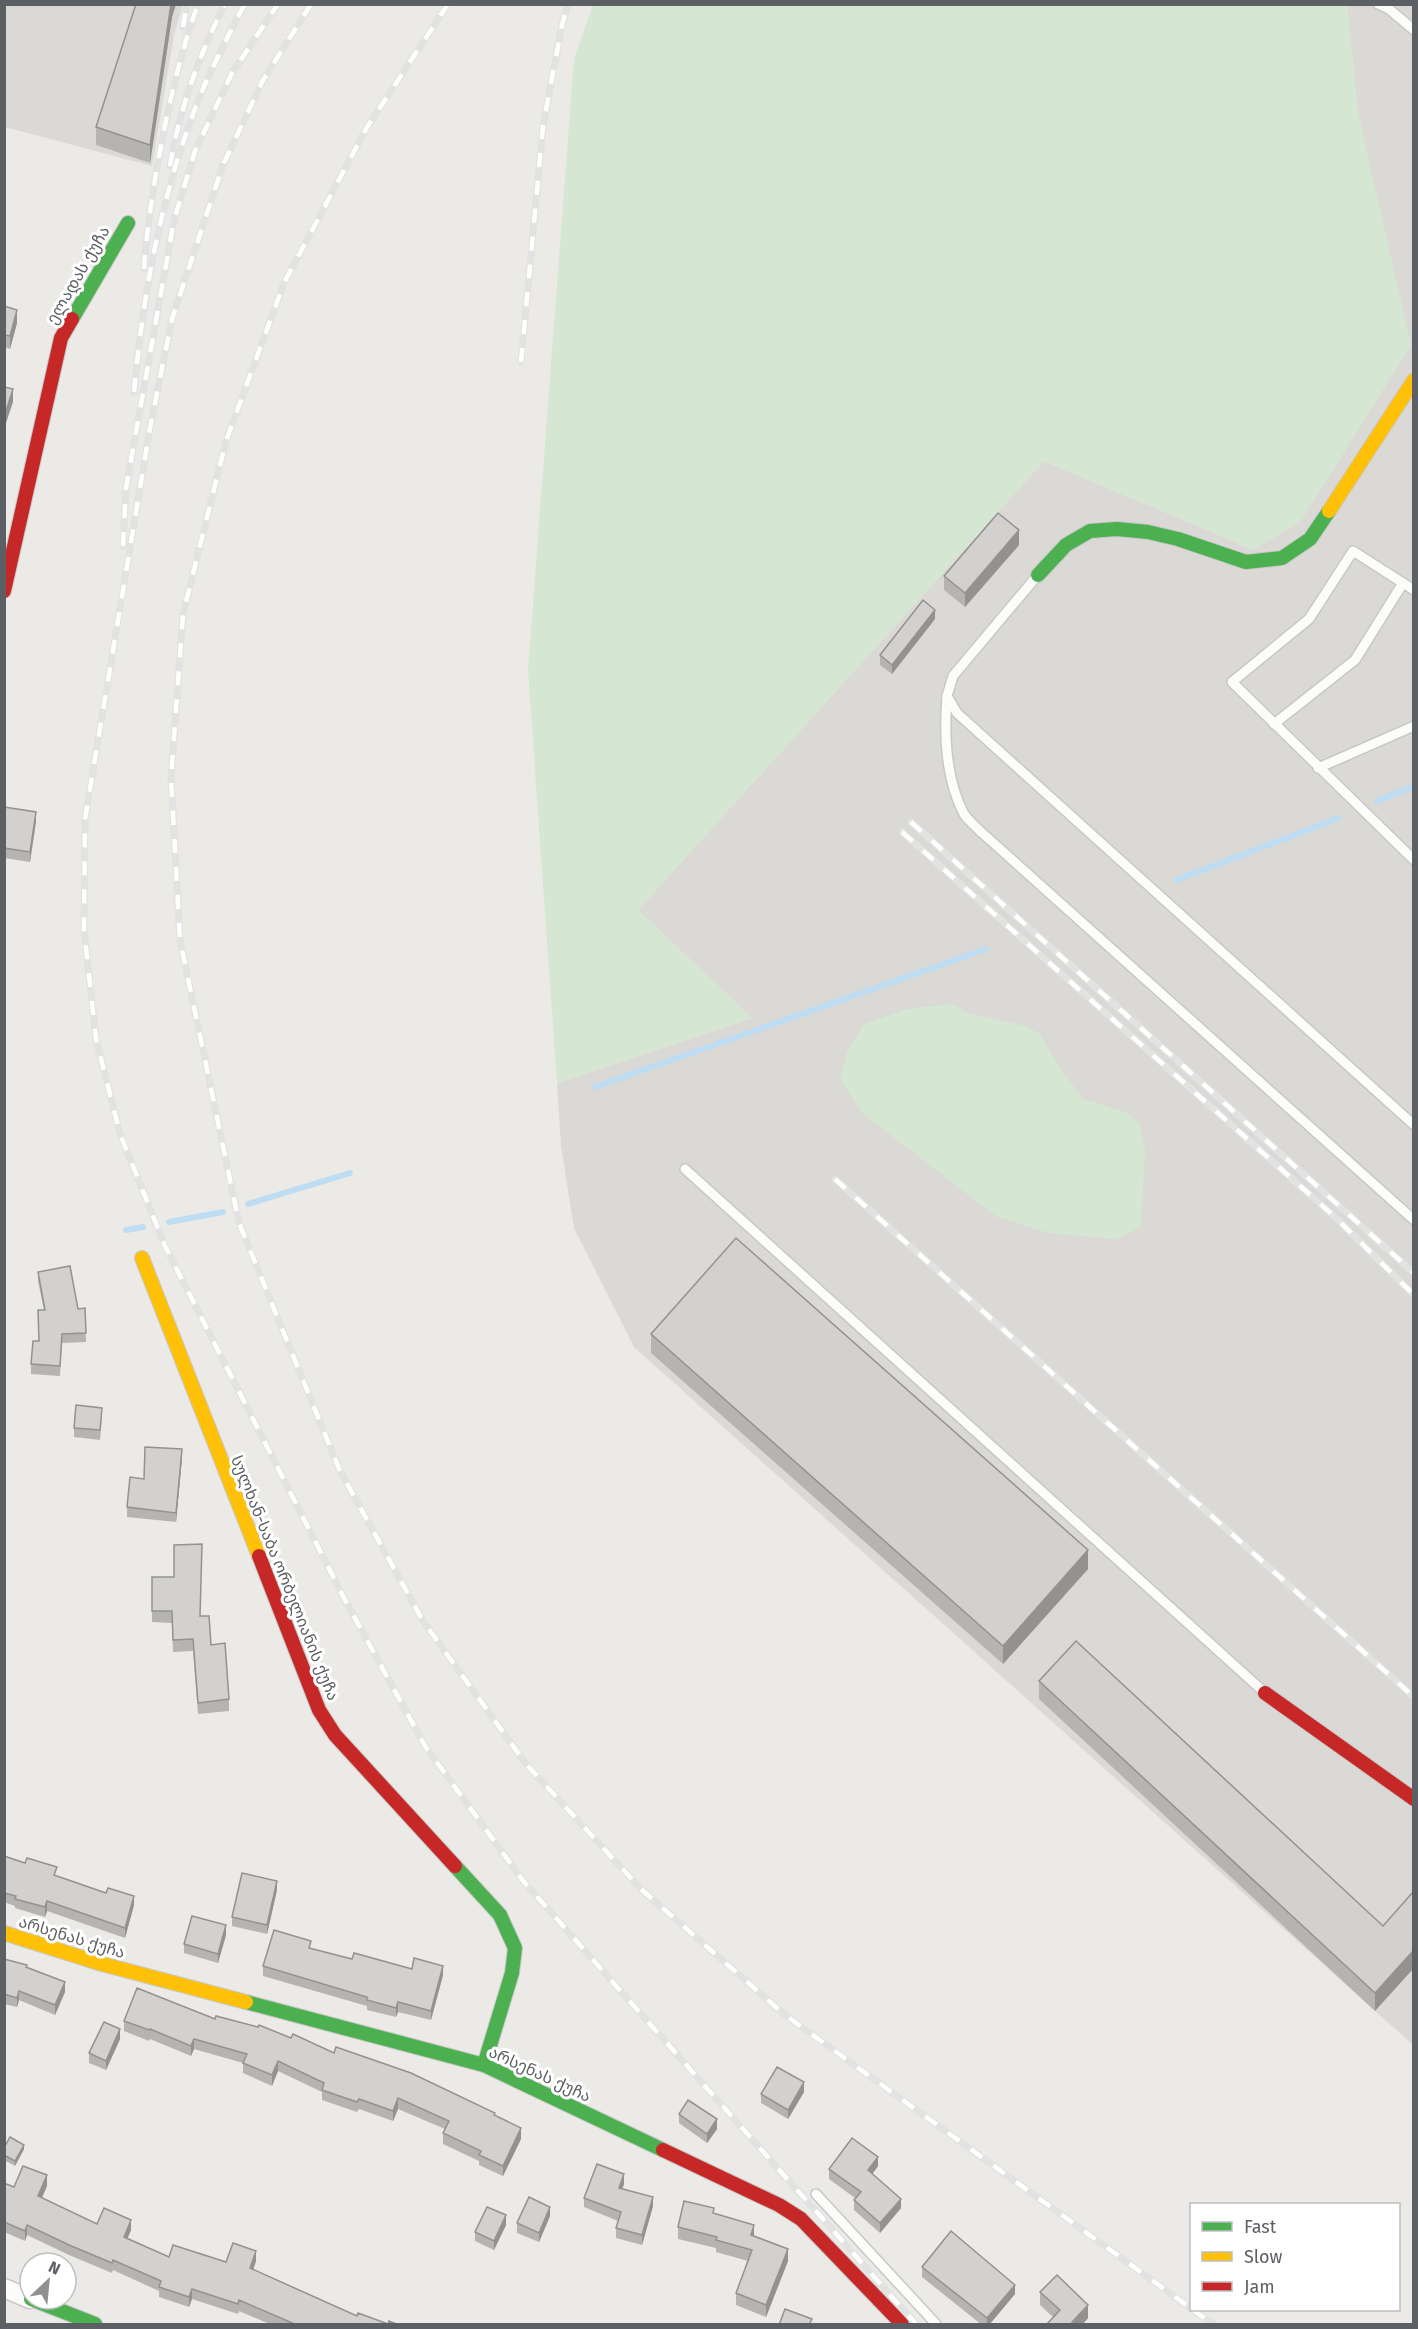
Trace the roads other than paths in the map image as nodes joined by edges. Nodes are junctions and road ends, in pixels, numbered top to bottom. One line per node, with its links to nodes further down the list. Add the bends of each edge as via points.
1 (1378, 4): 2 (lane)
2 (1413, 30)
3 (128, 223): 8 (street, ელადას ქუჩა, via 61,338)
4 (1413, 380): 5 (street, via 1310,539 1282,558 1246,562 1178,538 1148,532 1090,531 1066,545)
5 (1038, 575): 9 (lane, via 953,676)
6 (1403, 583): 7 (lane); 10 (lane, via 1355,660); 10 (lane, via 1353,551 1309,619 1232,682)
7 (1413, 590)
8 (4, 591)
9 (947, 696): 14 (lane, via 957,713); 16 (lane, via 945,717 952,786 965,816)
10 (1274, 724): 12 (lane)
11 (1413, 726): 12 (lane)
12 (1318, 768): 13 (lane)
13 (1411, 855)
14 (1413, 1125)
15 (685, 1169): 18 (lane)
16 (1413, 1220)
17 (142, 1258): 21 (street, სულხან-საბა ორბელიანის ქუჩა, via 319,1710 335,1735 500,1915 515,1948 513,1973)
18 (1265, 1693): 19 (street)
19 (1413, 1799)
20 (4, 1933): 21 (street, არსენას ქუჩა, via 102,1964)
21 (484, 2065): 27 (street, არსენას ქუჩა, via 779,2205 801,2219)
22 (816, 2194): 28 (lane)
23 (4, 2288): 24 (street)
24 (18, 2294)
25 (61, 2311): 26 (street)
26 (95, 2325)
27 (902, 2325)
28 (936, 2325)

